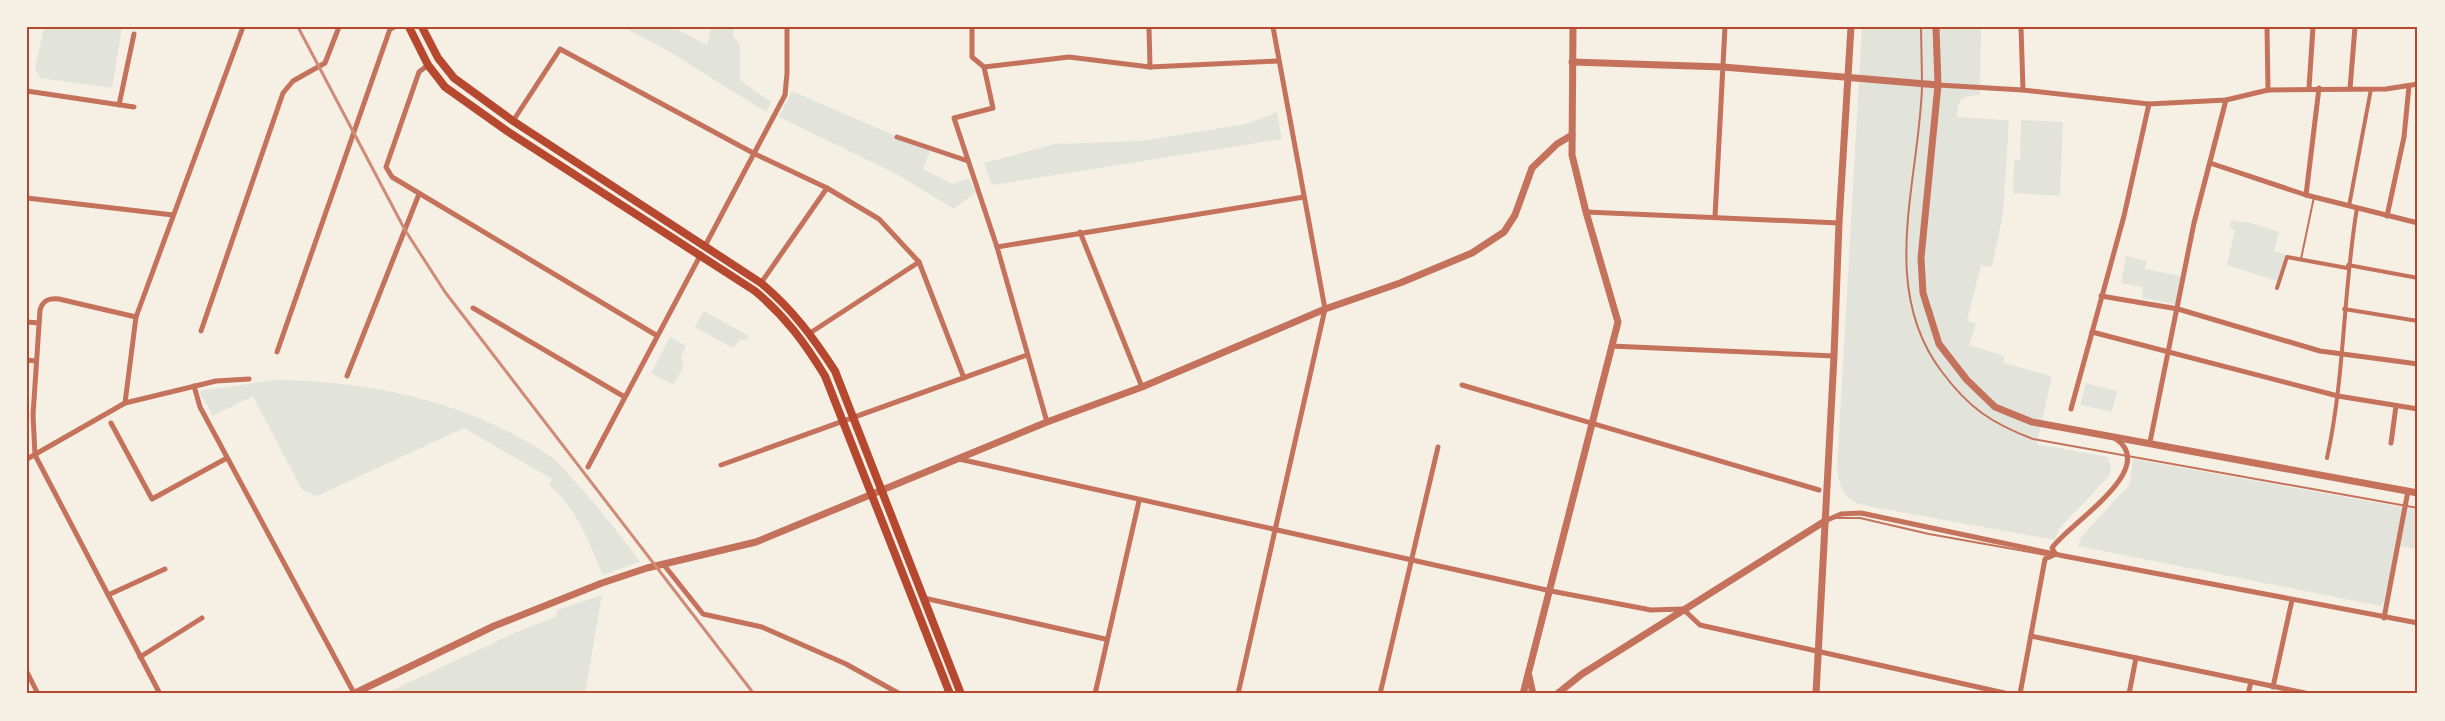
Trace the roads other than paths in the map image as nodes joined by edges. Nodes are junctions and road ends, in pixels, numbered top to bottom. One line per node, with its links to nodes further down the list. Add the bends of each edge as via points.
1 (243, 27): 59 (street)
2 (339, 27): 83 (street, via 325,63 293,81 284,93)
3 (395, 27): 90 (street, via 390,29)
4 (409, 27): 23 (main road)
5 (422, 27): 20 (main road)
6 (787, 27): 47 (street, via 785,95)
7 (972, 27): 24 (street, via 972,57)
8 (1149, 27): 25 (street)
9 (1273, 27): 21 (street)
10 (1573, 27): 22 (street)
11 (1725, 27): 26 (street)
12 (1851, 27): 27 (street)
13 (1921, 27): 28 (lane)
14 (1936, 27): 30 (street)
15 (2021, 27): 36 (street)
16 (2267, 27): 37 (street)
17 (2313, 27): 32 (street)
18 (2355, 27): 34 (street)
19 (134, 34): 41 (street)
20 (438, 58): 23 (street); 43 (main road, via 454,78)
21 (1278, 61): 25 (street); 53 (street)
22 (1572, 62): 26 (street); 45 (street)
23 (428, 65): 44 (main road, via 445,87); 51 (street, via 419,72 386,167 392,177)
24 (984, 67): 25 (street, via 1069,57); 48 (street, via 993,108 954,118)
25 (1150, 67)
26 (1723, 67): 27 (street); 61 (street)
27 (1850, 77): 28 (street); 62 (street)
28 (1922, 84): 30 (street); 119 (lane, via 1905,251 1906,289 1915,324 1928,352 1974,409 2005,428 2033,439)
29 (2418, 84): 31 (street)
30 (1938, 85): 36 (street); 115 (street, via 1921,258 1923,293 1939,344 1995,407 2032,422)
31 (2409, 86): 35 (street); 60 (street, via 2404,137)
32 (2309, 88): 33 (street); 37 (street)
33 (2319, 88): 34 (street); 52 (street)
34 (2350, 89): 35 (street)
35 (2371, 89): 56 (street)
36 (2023, 90): 40 (street)
37 (2268, 90): 39 (street)
38 (27, 91): 41 (street)
39 (2226, 100): 40 (street); 49 (street)
40 (2149, 104): 74 (street)
41 (119, 105): 42 (street)
42 (134, 107)
43 (513, 121): 44 (street); 47 (street, via 560,49); 66 (main road)
44 (507, 131): 66 (main road)
45 (1572, 135): 58 (street, via 1575,173); 76 (street, via 1532,168 1515,215 1496,239 1418,276)
46 (897, 137): 48 (street)
47 (755, 154): 50 (street); 66 (street)
48 (968, 161): 65 (street)
49 (2210, 163): 52 (street); 77 (street)
50 (826, 188): 68 (street, via 879,219); 71 (street)
51 (419, 194): 86 (street); 97 (street)
52 (2306, 195): 54 (street)
53 (1304, 197): 64 (street); 76 (street)
54 (2314, 197): 56 (street); 67 (lane)
55 (27, 198): 59 (street)
56 (2349, 206): 57 (street)
57 (2357, 208): 60 (street); 69 (street)
58 (1586, 212): 61 (street); 88 (street, via 1618,322)
59 (174, 215): 79 (street)
60 (2387, 216): 63 (street)
61 (1715, 217): 62 (street)
62 (1839, 223): 93 (street)
63 (2418, 223)
64 (1080, 232): 65 (street); 102 (street)
65 (997, 247): 91 (street)
66 (703, 250): 71 (main road); 73 (main road); 86 (street)
67 (2301, 259): 69 (street); 72 (street, via 2287,256)
68 (919, 262): 85 (street); 98 (street)
69 (2348, 266): 70 (street); 78 (street)
70 (2418, 278)
71 (761, 283): 73 (street); 85 (main road, via 787,305)
72 (2277, 288)
73 (755, 291): 87 (main road)
74 (2101, 296): 77 (street); 84 (street)
75 (474, 308): 103 (street)
76 (1325, 309): 102 (street); 136 (street)
77 (2178, 309): 89 (street); 92 (street)
78 (2344, 309): 80 (street); 92 (street)
79 (136, 317): 82 (street, via 48,299 41,306); 105 (street)
80 (2418, 321)
81 (27, 322): 82 (street)
82 (39, 323): 95 (street)
83 (201, 332)
84 (2091, 332): 89 (street); 107 (street)
85 (810, 333): 87 (street); 110 (main road, via 835,372)
86 (656, 335): 103 (street)
87 (802, 339): 111 (main road, via 825,376)
88 (1611, 346): 93 (street); 114 (street)
89 (2170, 351): 104 (street); 116 (street)
90 (278, 352)
91 (1027, 355): 98 (street); 112 (street)
92 (2340, 355): 96 (street); 104 (street)
93 (1834, 357): 135 (street)
94 (27, 360): 95 (street)
95 (36, 361): 109 (street)
96 (2418, 364)
97 (347, 376)
98 (964, 378): 110 (street)
99 (249, 379): 100 (street)
100 (194, 386): 105 (street); 121 (street, via 200,407)
101 (1462, 386): 114 (street)
102 (1142, 387): 112 (street)
103 (623, 396): 126 (street)
104 (2338, 396): 106 (street); 122 (street)
105 (124, 403): 120 (street)
106 (2396, 406): 108 (street); 117 (street)
107 (2071, 409)
108 (2418, 409)
109 (30, 415): 120 (street)
110 (853, 420): 111 (street); 127 (main road)
111 (843, 421): 125 (street); 131 (main road)
112 (1047, 422): 124 (street)
113 (111, 423): 121 (street, via 152,500)
114 (1590, 424): 128 (street); 142 (street)
115 (2110, 435): 116 (street); 119 (street, via 2123,444)
116 (2150, 442): 129 (street)
117 (2391, 443)
118 (1438, 447): 139 (street)
119 (2127, 454): 133 (lane); 137 (street, via 2121,480)
120 (34, 455): 123 (street); 143 (street)
121 (227, 458): 164 (street)
122 (2327, 458)
123 (27, 459)
124 (959, 459): 127 (street); 132 (street)
125 (721, 465)
126 (588, 467)
127 (882, 490): 131 (street); 144 (main road)
128 (1819, 490)
129 (2408, 491): 130 (street); 133 (street)
130 (2418, 493)
131 (872, 494): 140 (street, via 756,542); 146 (main road)
132 (1139, 501): 136 (street); 152 (street)
133 (2405, 506): 134 (lane); 149 (street)
134 (2418, 508)
135 (1825, 520): 137 (street, via 1861,513); 147 (street); 153 (street)
136 (1274, 529): 139 (street); 169 (street)
137 (2051, 550): 138 (street)
138 (2064, 556): 145 (street); 151 (street, via 2050,555 2045,559)
139 (1413, 560): 142 (street); 170 (street)
140 (664, 565): 164 (street, via 620,576 494,626); 165 (street, via 703,614 762,627 846,664)
141 (165, 569): 143 (street)
142 (1551, 591): 147 (street, via 1651,610); 157 (street)
143 (108, 595): 154 (street)
144 (924, 598): 146 (street); 152 (street); 167 (main road)
145 (2292, 600): 149 (street); 160 (street)
146 (914, 603): 166 (main road)
147 (1683, 609): 153 (street, via 1700,625); 173 (street)
148 (202, 618): 154 (street)
149 (2384, 618): 150 (street)
150 (2418, 623)
151 (2031, 636): 155 (street); 176 (street)
152 (1105, 639): 168 (street)
153 (1818, 650): 174 (street); 175 (street)
154 (140, 657): 163 (street)
155 (2136, 658): 158 (street); 177 (street)
156 (27, 672): 159 (street)
157 (1529, 674): 171 (street); 172 (street)
158 (2251, 682): 160 (street); 178 (street)
159 (34, 685): 161 (street); 162 (street)
160 (2273, 687): 179 (street)
161 (27, 688)
162 (38, 694)
163 (160, 694)
164 (354, 694)
165 (900, 694)
166 (950, 694)
167 (961, 694)
168 (1095, 694)
169 (1238, 694)
170 (1380, 694)
171 (1523, 694)
172 (1533, 694)
173 (1557, 694)
174 (1816, 694)
175 (2009, 694)
176 (2020, 694)
177 (2129, 694)
178 (2248, 694)
179 (2310, 694)

